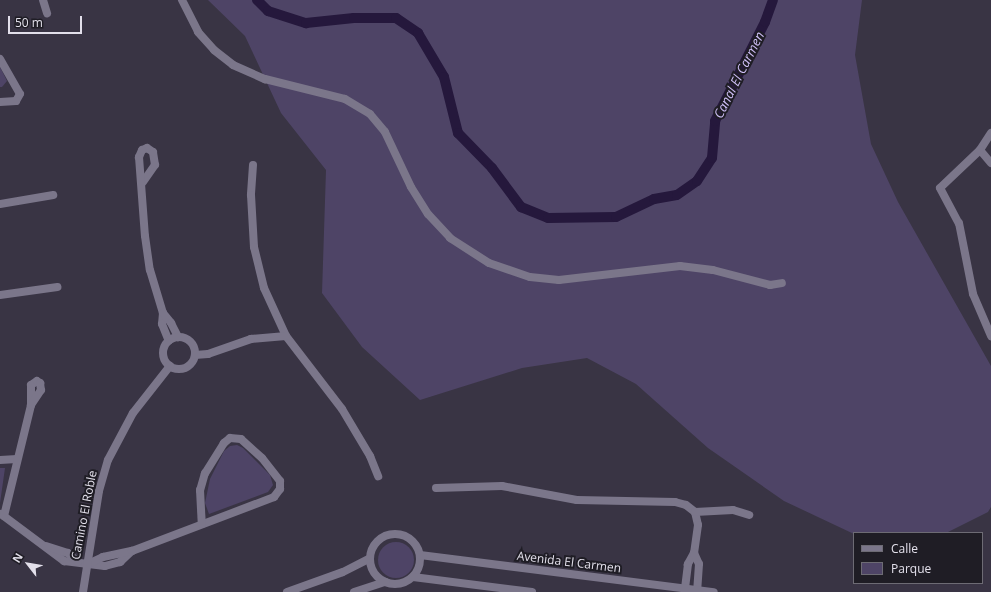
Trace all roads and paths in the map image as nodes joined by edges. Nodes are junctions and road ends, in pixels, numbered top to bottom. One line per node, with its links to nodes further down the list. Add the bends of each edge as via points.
1 (43, 0): 3 (street)
2 (182, 0): 13 (street, via 198,32 214,50 233,65 265,79 345,99 370,114 385,132 411,187 428,214 450,238 489,263 530,277 559,280 680,266 713,270 770,285)
3 (47, 13)
4 (0, 59): 5 (street, via 20,94 16,102)
5 (0, 102)
6 (991, 133): 7 (street)
7 (980, 150): 8 (street); 18 (street, via 940,188 959,223 973,294)
8 (991, 163)
9 (253, 165): 17 (street, via 251,196 256,259 264,288)
10 (143, 182): 16 (street, via 148,254)
11 (53, 195): 12 (street)
12 (0, 204)
13 (782, 283)
14 (57, 287): 15 (street)
15 (0, 295)
16 (162, 313): 19 (street); 20 (street, via 162,324)
17 (286, 336): 21 (street, via 251,339 208,354); 26 (street, via 342,409 370,456)
18 (991, 336)
19 (178, 337): 20 (street); 21 (street, via 190,342)
20 (169, 341): 22 (street, via 163,354)
21 (195, 355): 22 (street, via 191,363 183,368)
22 (170, 366): 35 (street, Camino El Roble, via 132,413 108,460 99,491)
23 (31, 405): 25 (street)
24 (0, 460): 25 (street)
25 (16, 460): 29 (street)
26 (378, 476)
27 (436, 488): 28 (street, via 502,486 594,501 675,502 690,507)
28 (695, 512): 30 (street, via 733,510); 32 (street, via 698,534)
29 (2, 515): 35 (street, via 46,546 68,553)
30 (749, 515)
31 (202, 524): 31 (street, via 271,499 279,492 281,485 278,477 255,450 241,439 230,438 224,443 216,451 205,473 200,490); 35 (street, via 132,552 112,565)
32 (694, 553): 38 (street, via 688,564); 39 (street, via 699,564)
33 (420, 555): 34 (street, via 411,540 394,534 378,542); 36 (street, via 419,567); 38 (street, Avenida El Carmen)
34 (370, 558): 37 (street, via 373,571); 41 (street, via 343,572)
35 (86, 565): 40 (street, Camino El Roble)
36 (413, 577): 37 (street, via 398,584); 43 (street)
37 (385, 582): 42 (street)
38 (685, 588): 39 (street, Avenida El Carmen)
39 (697, 590): 44 (street, Avenida El Carmen)
40 (82, 592)
41 (287, 592)
42 (354, 592)
43 (532, 592)
44 (714, 592)

